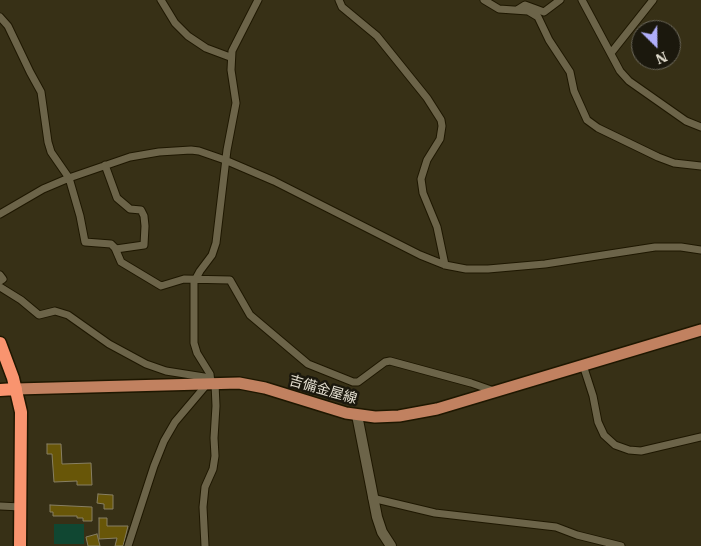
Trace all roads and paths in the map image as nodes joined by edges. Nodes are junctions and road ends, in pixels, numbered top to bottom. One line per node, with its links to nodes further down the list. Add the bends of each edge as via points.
1 (161, 0): 11 (street, via 175,23 188,36 206,48)
2 (258, 0): 11 (street)
3 (339, 0): 20 (street, via 342,7 377,36 441,120 440,139 427,160 421,179 423,193 437,227)
4 (484, 0): 8 (street, via 499,9)
5 (560, 0): 8 (street, via 544,12 525,5)
6 (582, 0): 10 (street)
7 (653, 0): 10 (street)
8 (517, 10): 15 (street, via 538,17 570,72 574,92 587,120 658,158)
9 (0, 17): 16 (street, via 8,26 41,92 51,152)
10 (611, 53): 12 (street, via 629,81 686,121)
11 (230, 57): 13 (street, via 236,103)
12 (701, 127)
13 (225, 160): 14 (street, via 199,150 178,150 130,157); 20 (street); 22 (street, via 214,250)
14 (105, 166): 16 (street); 18 (street, via 117,198 130,209 141,210 144,216 144,244)
15 (701, 166)
16 (69, 178): 17 (street); 18 (street, via 83,240 111,244)
17 (0, 214)
18 (116, 249): 22 (street, via 124,264 161,286 179,280)
19 (701, 250): 20 (street, via 655,247 488,269)
20 (445, 265)
21 (0, 275): 23 (street, via 3,279)
22 (195, 280): 28 (street, via 194,343); 31 (street, via 230,280 250,314 308,364 353,382 390,361)
23 (0, 281)
24 (0, 286): 28 (street, via 39,315 55,311 68,315 109,344 146,364 204,377)
25 (701, 330): 27 (main road, 吉備金屋線)
26 (0, 343): 29 (highway)
27 (583, 365): 31 (main road, 吉備金屋線); 33 (street, via 598,422 604,435 615,445 640,451)
28 (211, 382): 29 (main road, 吉備金屋線); 32 (main road, 吉備金屋線, via 257,386); 38 (street, via 175,422 164,441); 39 (street, via 216,406 215,456 205,487)
29 (16, 389): 30 (highway); 36 (highway, via 22,423)
30 (0, 390)
31 (496, 392): 32 (main road, 吉備金屋線, via 412,415)
32 (357, 415): 34 (street)
33 (701, 437)
34 (372, 498): 40 (street, via 382,532); 41 (street, via 435,513 556,527)
35 (0, 506): 36 (street)
36 (21, 507): 37 (highway)
37 (20, 546)
38 (128, 546)
39 (205, 546)
40 (391, 546)
41 (620, 546)

